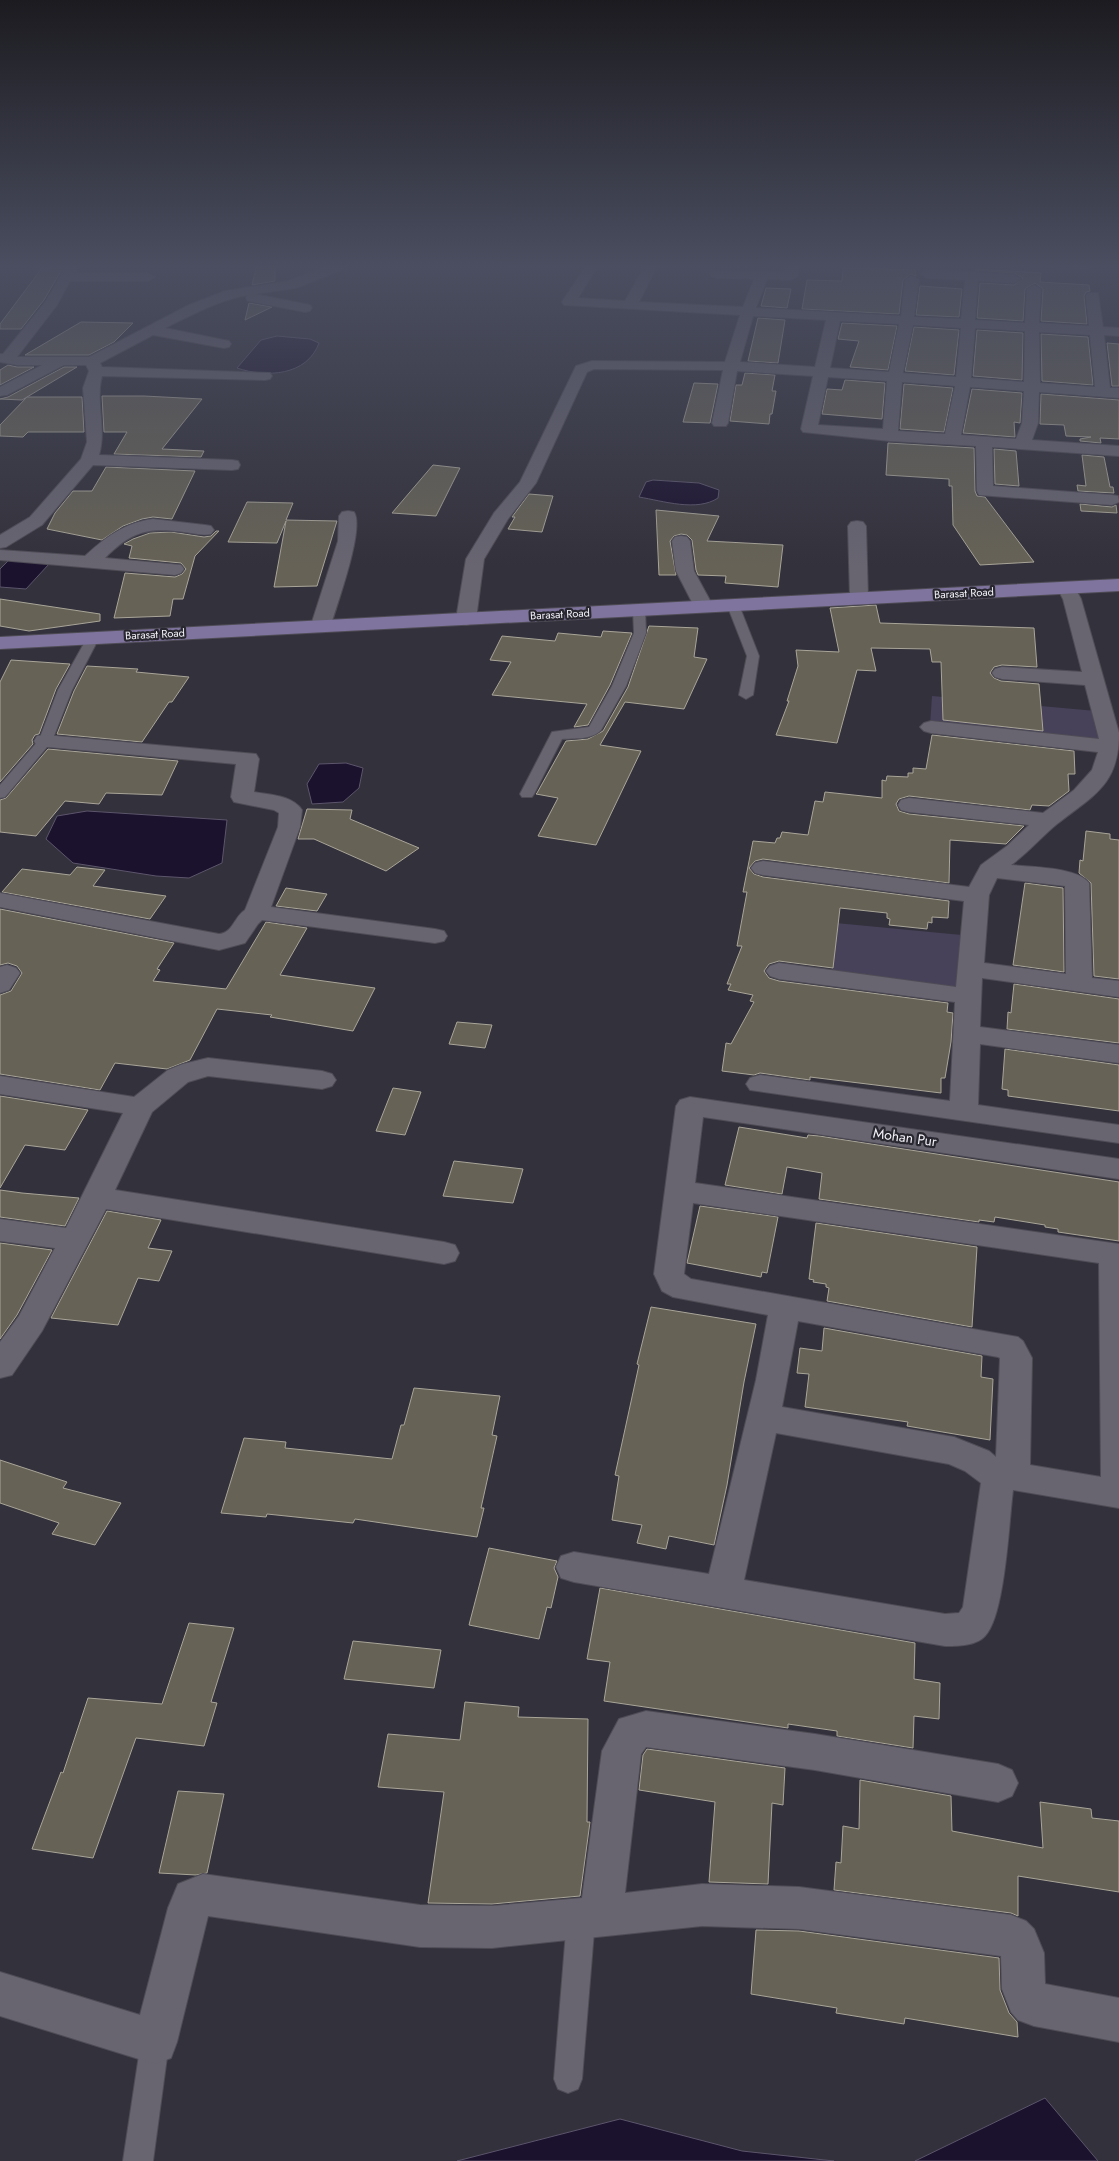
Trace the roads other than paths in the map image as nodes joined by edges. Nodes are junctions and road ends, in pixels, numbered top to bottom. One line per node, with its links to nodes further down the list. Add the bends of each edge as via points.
1 (55, 365): 15 (street)
2 (87, 365): 8 (street)
3 (824, 365): 10 (street)
4 (898, 365): 12 (street)
5 (963, 365): 13 (street)
6 (1032, 365): 14 (street)
7 (1100, 365): 16 (street)
8 (94, 366): 11 (street); 24 (street, via 91,388 95,442)
9 (731, 366): 10 (street); 18 (street); 41 (street, via 592,365 582,369 528,483 500,517 475,559)
10 (822, 372): 12 (street); 19 (street, via 810,429)
11 (265, 376)
12 (895, 377): 13 (street); 19 (street)
13 (962, 382): 14 (street); 20 (street)
14 (1032, 387): 16 (street); 22 (street, via 1030,423)
15 (2, 392)
16 (1103, 392): 17 (street)
17 (1119, 393)
18 (720, 423)
19 (890, 436): 20 (street)
20 (952, 440): 21 (street)
21 (984, 442): 22 (street); 26 (street, via 985,491)
22 (1022, 444): 23 (street)
23 (1119, 451)
24 (89, 460): 25 (street); 31 (street, via 36,521)
25 (232, 465)
26 (1112, 500)
27 (348, 516): 42 (street, via 347,541)
28 (858, 526): 37 (street)
29 (205, 530): 33 (street, via 164,524 131,528 112,539)
30 (681, 540): 39 (street, via 685,571)
31 (0, 543)
32 (0, 555): 33 (street)
33 (89, 563): 34 (street)
34 (174, 569)
35 (1119, 585): 36 (main road, Barasat Road)
36 (1066, 588): 37 (main road, Barasat Road); 46 (street, via 1072,599)
37 (858, 598): 38 (main road, Barasat Road)
38 (733, 605): 39 (main road, Barasat Road); 47 (lane, via 753,656)
39 (704, 606): 40 (main road, Barasat Road)
40 (639, 610): 41 (main road, Barasat Road); 52 (lane, via 640,634 619,686 594,730 557,735)
41 (466, 619): 42 (main road, Barasat Road)
42 (321, 626): 43 (main road, Barasat Road)
43 (94, 638): 44 (main road, Barasat Road); 50 (lane, via 65,690)
44 (0, 643)
45 (1002, 673): 46 (street)
46 (1093, 679): 49 (street)
47 (746, 695)
48 (931, 727): 49 (street)
49 (1113, 740): 54 (street, via 1102,772 1082,795)
50 (45, 741): 51 (lane); 59 (street, via 248,759 242,797 281,804 292,813)
51 (0, 794)
52 (527, 794)
53 (909, 804): 54 (street)
54 (1048, 820): 56 (street)
55 (763, 868): 57 (street)
56 (989, 870): 57 (street); 63 (street, via 1070,879 1077,883)
57 (977, 895): 61 (street)
58 (0, 900): 59 (street, via 66,910 219,942 239,938 248,918)
59 (256, 914): 60 (street)
60 (435, 936)
61 (971, 969): 63 (street); 65 (street)
62 (779, 971): 65 (street)
63 (1079, 984): 64 (street)
64 (1119, 989)
65 (968, 996): 66 (street)
66 (968, 1034): 67 (street); 72 (street)
67 (1119, 1054)
68 (322, 1080): 71 (street, via 225,1068 192,1070 178,1076)
69 (760, 1084): 72 (street)
70 (0, 1085): 71 (street)
71 (140, 1107): 76 (street)
72 (964, 1111): 73 (street)
73 (1119, 1134)
74 (1119, 1169): 75 (street, Mohan Pur, via 690,1106)
75 (680, 1191): 80 (street); 81 (street, via 669,1274 673,1283 684,1288)
76 (97, 1197): 78 (street); 79 (street)
77 (0, 1230): 78 (street)
78 (75, 1240): 82 (street, via 31,1323)
79 (444, 1253)
80 (1116, 1255): 85 (street)
81 (785, 1306): 83 (street); 84 (street, via 1007,1346 1016,1358)
82 (0, 1366)
83 (763, 1417): 84 (street, via 954,1451); 87 (street)
84 (1007, 1478): 85 (street); 87 (street, via 996,1487 981,1607 975,1623 966,1630 945,1630)
85 (1119, 1494)
86 (574, 1567): 87 (street)
87 (722, 1592)
88 (998, 1783): 89 (street, via 814,1752 646,1729 633,1732 622,1751)
89 (591, 1918): 91 (street, via 702,1905 799,1908 1011,1936 1020,1943 1024,1955 1023,1989 1026,1998 1034,2004); 92 (street, via 492,1927 420,1926 203,1895 193,1899 189,1908); 93 (lane)
90 (0, 1994): 92 (street)
91 (1119, 2020)
92 (155, 2042): 94 (lane)
93 (568, 2080)
94 (138, 2161)

